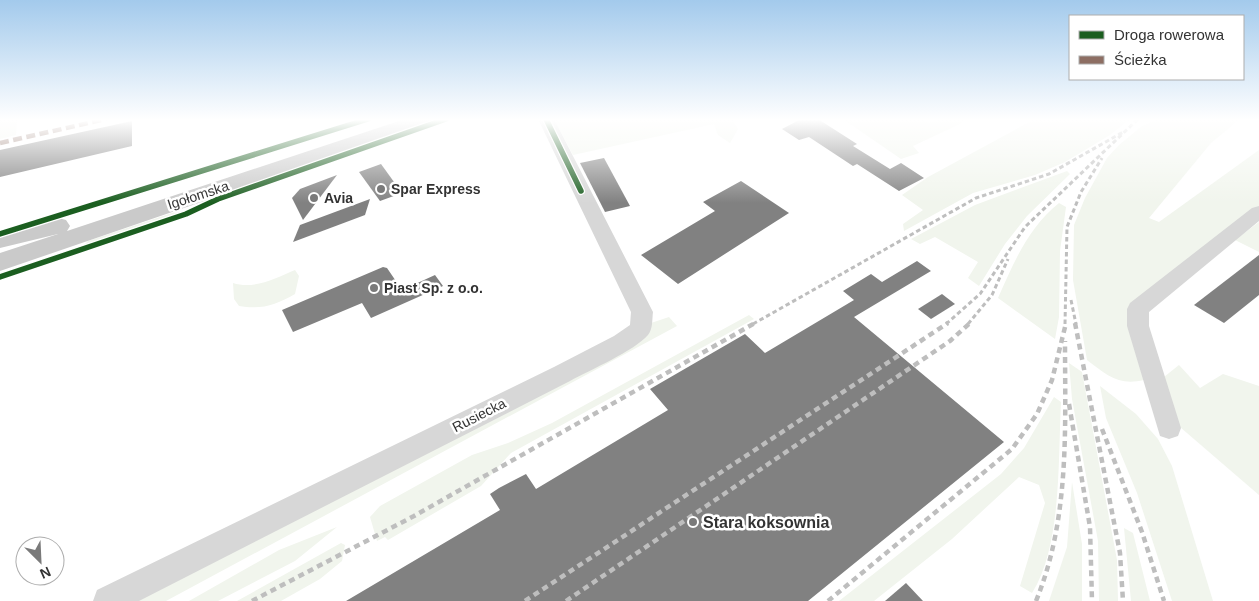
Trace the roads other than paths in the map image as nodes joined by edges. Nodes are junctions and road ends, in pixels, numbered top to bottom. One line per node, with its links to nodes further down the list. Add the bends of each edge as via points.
1 (310, 147): 4 (main road, Igołomska)
2 (342, 147): 8 (main road, Igołomska)
3 (559, 147): 10 (street, Rusiecka, via 642,312 640,329 562,374)
4 (112, 212): 6 (main road); 7 (main road, Igołomska)
5 (1259, 212): 9 (street, via 1138,309 1138,326)
6 (0, 240)
7 (0, 249)
8 (0, 262)
9 (1169, 428)
10 (108, 601)

